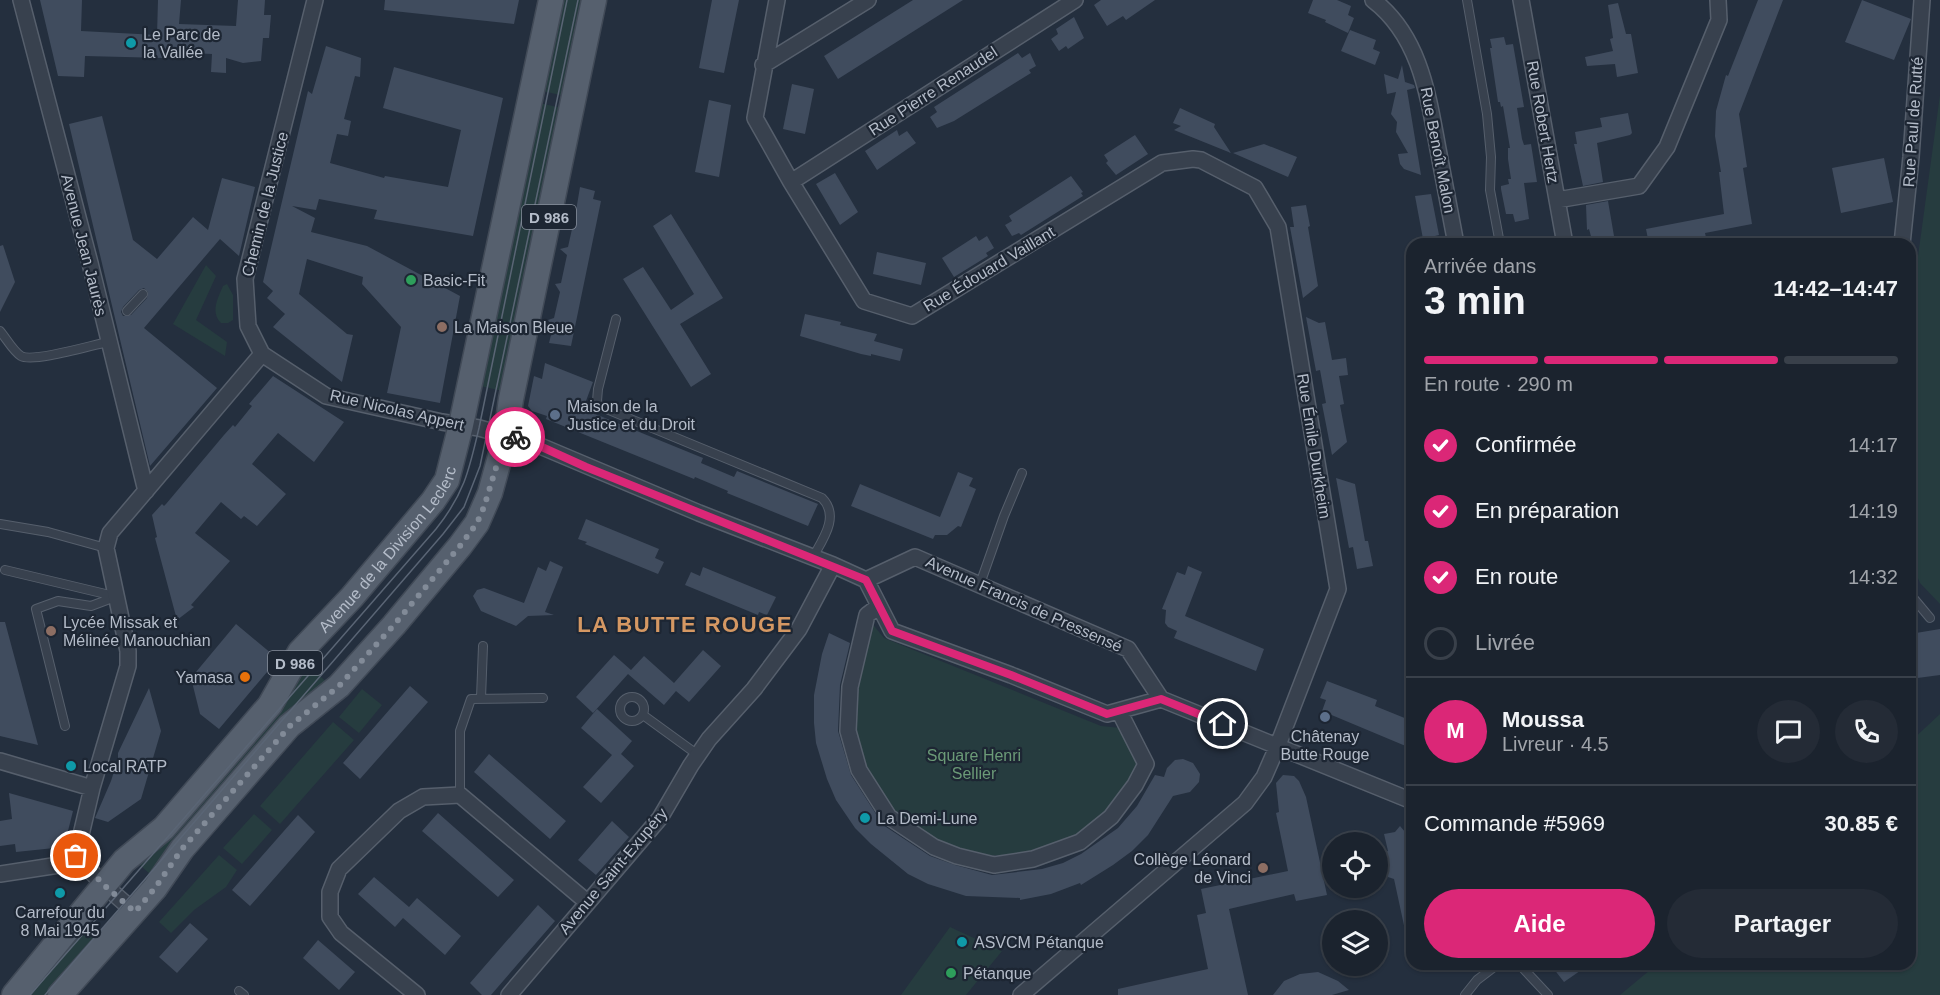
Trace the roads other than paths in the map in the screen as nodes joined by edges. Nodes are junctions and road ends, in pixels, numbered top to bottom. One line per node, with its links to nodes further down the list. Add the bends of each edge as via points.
1 (21, 0): 25 (street, Avenue Jean Jaurès)
2 (315, 0): 26 (street, Chemin de la Justice, via 245,279 248,327)
3 (550, 0): 27 (main road, Avenue de la Division Leclerc / D 986)
4 (594, 0): 28 (main road, D 986)
5 (777, 0): 13 (street, Rue Édouard Vaillant)
6 (868, 0): 13 (street)
7 (1075, 0): 15 (street, Rue Pierre Renaudel)
8 (1373, 0): 17 (street, Rue Benoît Malon, via 1405,35 1426,83)
9 (1467, 0): 18 (lane, via 1487,114 1491,189)
10 (1521, 0): 16 (street, Rue Robert Hertz)
11 (1718, 0): 16 (street, via 1719,20 1666,147 1639,186)
12 (1922, 0): 20 (street, Rue Paul de Rutté)
13 (764, 65): 15 (street, Rue Édouard Vaillant, via 755,118)
14 (1215, 167): 15 (street, Rue Édouard Vaillant, via 1192,159 1162,163 912,316 864,302); 49 (street, Rue Émile Durkheim, via 1255,189 1278,227 1338,589)
15 (791, 182)
16 (1557, 200): 19 (street, Rue Robert Hertz)
17 (1454, 238)
18 (1499, 238)
19 (1564, 238)
20 (1903, 238)
21 (143, 294): 22 (lane)
22 (127, 310)
23 (616, 319): 33 (lane, via 598,389 599,406 822,498 829,508 829,525)
24 (0, 331): 25 (lane, via 27,359)
25 (109, 332): 30 (street, Avenue Jean Jaurès)
26 (262, 354): 27 (street, Rue Nicolas Appert, via 326,396); 30 (street)
27 (461, 425): 28 (street, Rue Nicolas Appert); 57 (main road, Avenue de la Division Leclerc / D 986, via 447,480 433,501 300,652 270,705 255,723 164,828 124,861)
28 (506, 435): 33 (street); 59 (main road, D 986, via 484,507 460,546 339,686 290,726 182,849)
29 (1022, 473): 37 (lane)
30 (146, 491): 32 (street)
31 (0, 524): 32 (lane)
32 (108, 541): 38 (street)
33 (813, 557): 34 (street)
34 (833, 565): 36 (street); 50 (street, Avenue Saint-Exupéry, via 799,629)
35 (5, 570): 38 (lane)
36 (866, 580): 37 (street, Avenue Francis de Pressensé, via 915,557); 40 (street)
37 (980, 584): 45 (street, Avenue Francis de Pressensé, via 1128,649)
38 (115, 597): 48 (lane, via 92,606 58,601 36,609); 52 (street, via 128,666)
39 (1916, 601): 41 (lane)
40 (879, 606): 46 (street, via 892,631 1107,714); 46 (street, via 867,615 850,687 848,731 859,770 889,817 934,847 994,865 1033,859 1080,842 1111,817 1146,765)
41 (1930, 618)
42 (483, 646): 43 (lane)
43 (481, 698): 44 (lane); 53 (lane, via 471,699 460,731)
44 (543, 698)
45 (1161, 699): 46 (street); 49 (street)
46 (1119, 711)
47 (643, 715): 50 (lane)
48 (65, 726)
49 (1278, 746): 54 (street); 66 (street, Rue Émile Durkheim, via 1264,777 1245,803)
50 (698, 755): 58 (street, Avenue Saint-Exupéry, via 660,818)
51 (0, 761): 52 (street)
52 (92, 788): 55 (street)
53 (460, 795): 58 (street); 64 (street, via 423,797 399,811 339,869 330,892 330,917 340,933)
54 (1406, 799)
55 (76, 856): 56 (street, via 59,865); 57 (street)
56 (0, 874)
57 (104, 885): 59 (street); 62 (main road, Avenue de la Division Leclerc / D 986)
58 (587, 902): 65 (street, Avenue Saint-Exupéry)
59 (135, 912): 63 (main road, D 986)
60 (1490, 970): 67 (lane)
61 (1525, 970): 68 (lane)
62 (14, 995)
63 (60, 995)
64 (417, 995)
65 (509, 995)
66 (1021, 995)
67 (1465, 995)
68 (1548, 995)

